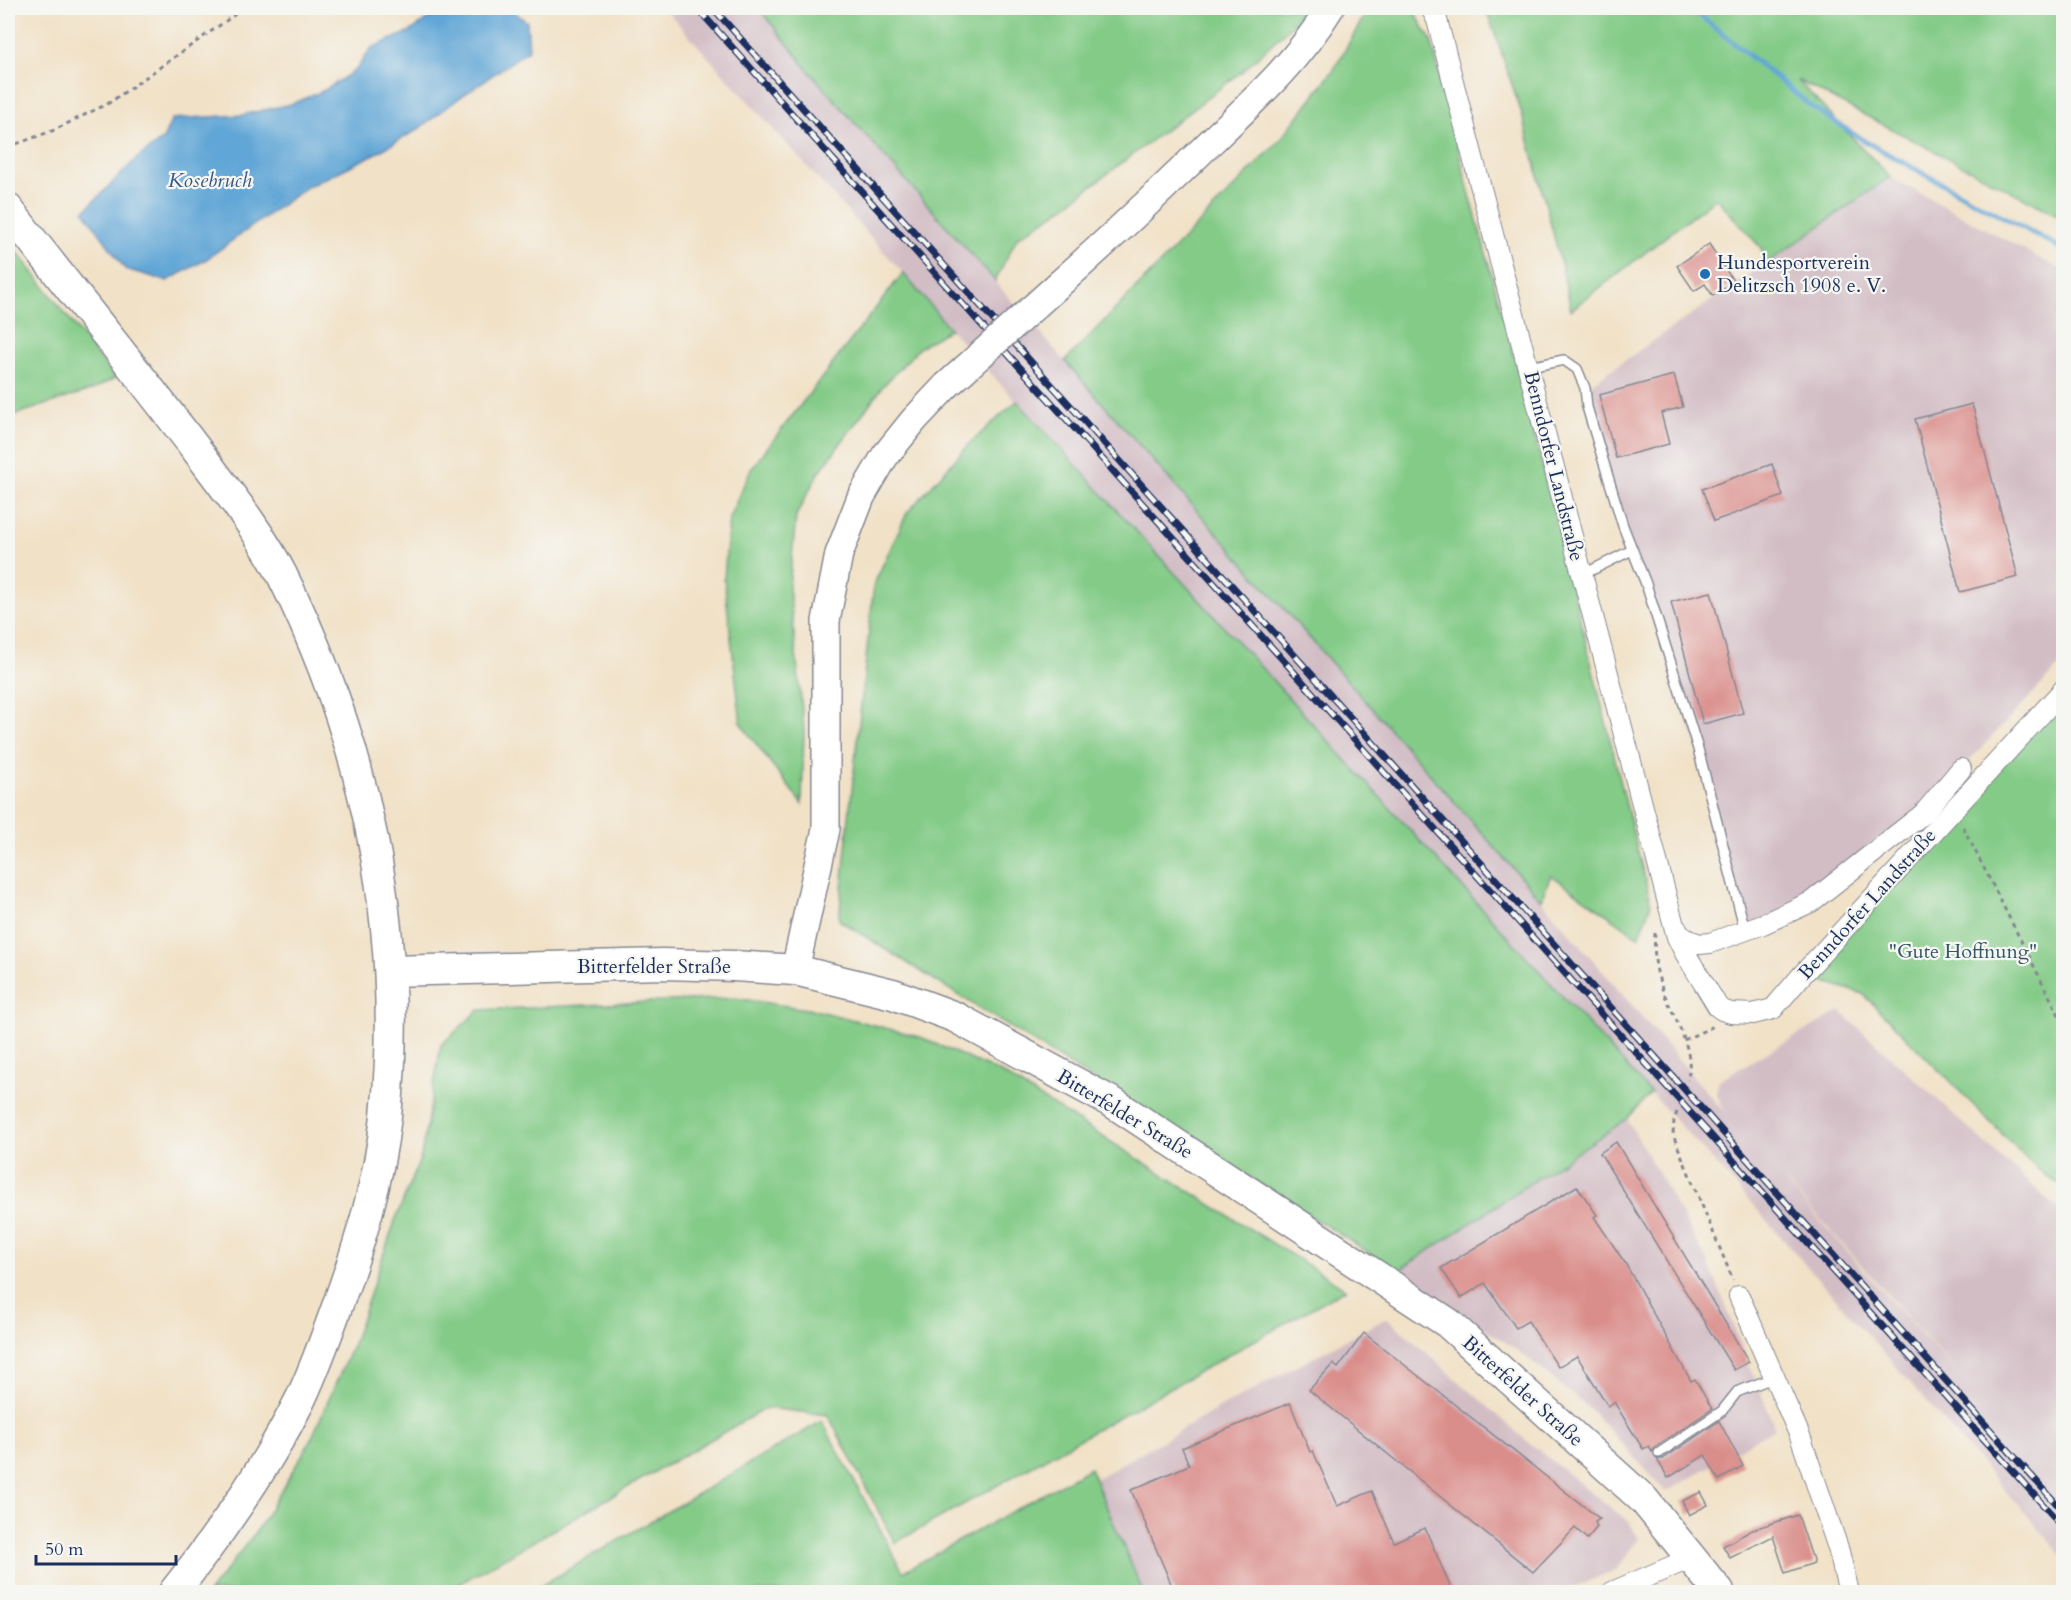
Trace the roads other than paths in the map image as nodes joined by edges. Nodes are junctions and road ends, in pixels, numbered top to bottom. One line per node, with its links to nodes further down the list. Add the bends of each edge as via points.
1 (1330, 8): 11 (main road, bridge, via 1316,32 1272,82 1141,211 946,386 885,456 861,497 839,554 826,621 826,829)
2 (1431, 8): 4 (street, Benndorfer Landstraße)
3 (8, 209): 12 (main road, via 184,434 240,509 281,573 325,672 349,739 379,873)
4 (1528, 367): 5 (lane, via 1564,360 1577,369); 6 (street, Benndorfer Landstraße)
5 (1632, 550): 6 (lane); 10 (lane, via 1698,749)
6 (1582, 575): 9 (street, Benndorfer Landstraße)
7 (2064, 689): 9 (street, Benndorfer Landstraße, via 1773,1009 1753,1014 1731,1013 1718,1007)
8 (1961, 769): 10 (street, Benndorfer Landstraße, via 1924,813 1812,902)
9 (1674, 926): 10 (street, Benndorfer Landstraße, via 1680,935 1700,944)
10 (1745, 930)
11 (795, 970): 12 (main road, Bitterfelder Straße, via 663,964); 16 (main road, Bitterfelder Straße, via 893,994 955,1017 1115,1104 1449,1323 1644,1500)
12 (390, 971): 17 (main road, via 386,1119 352,1266 302,1395 265,1463 237,1509)
13 (1739, 1296): 14 (street)
14 (1775, 1377): 15 (lane, via 1737,1392 1722,1411); 20 (street, via 1800,1436)
15 (1659, 1454)
16 (1691, 1558): 18 (street); 19 (main road, Bitterfelder Straße)
17 (174, 1593)
18 (1612, 1593)
19 (1719, 1593)
20 (1850, 1593)

